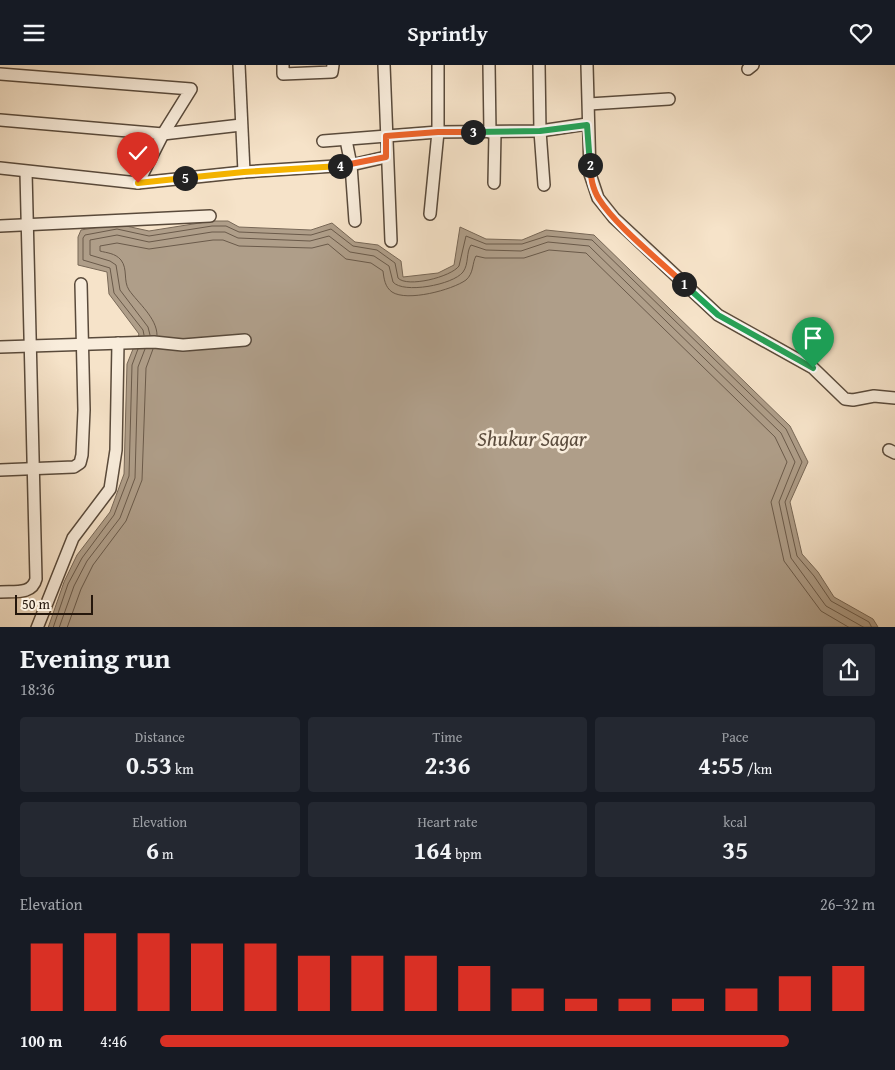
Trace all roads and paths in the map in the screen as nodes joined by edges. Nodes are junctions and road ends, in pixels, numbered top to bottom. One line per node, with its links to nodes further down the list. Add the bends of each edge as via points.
1 (240, 65): 13 (street)
2 (283, 65): 3 (street, via 283,74 332,72)
3 (333, 65)
4 (384, 65): 19 (street)
5 (438, 65): 16 (street)
6 (490, 65): 17 (street)
7 (539, 65): 15 (street)
8 (587, 65): 11 (street)
9 (0, 74): 18 (street, via 191,89)
10 (669, 99): 11 (street)
11 (589, 104): 14 (street)
12 (0, 120): 18 (street)
13 (241, 125): 18 (street); 26 (street)
14 (587, 125): 15 (street); 42 (street, via 590,174 598,198 614,218 705,304 718,315 813,368 845,399)
15 (540, 131): 17 (street); 29 (street)
16 (438, 132): 17 (street); 19 (street); 30 (street)
17 (492, 133): 28 (street)
18 (163, 134): 27 (street)
19 (386, 136): 20 (street); 22 (street)
20 (346, 140): 21 (street); 23 (street)
21 (324, 141)
22 (386, 157): 23 (street); 35 (street)
23 (351, 165): 26 (street); 32 (street)
24 (0, 168): 25 (street)
25 (26, 172): 27 (street); 33 (street)
26 (244, 172): 27 (street)
27 (138, 183)
28 (494, 183)
29 (544, 185)
30 (430, 214)
31 (210, 216): 33 (street)
32 (355, 221)
33 (27, 224): 34 (street); 40 (street)
34 (0, 225)
35 (391, 241)
36 (82, 285): 39 (street)
37 (246, 341): 38 (street, via 183,345)
38 (118, 343): 39 (street); 46 (street, via 116,450 110,489 74,538)
39 (83, 344): 40 (street); 44 (street, via 84,410 80,463 74,467)
40 (30, 346): 41 (street); 44 (street)
41 (0, 347)
42 (895, 398)
43 (0, 470): 44 (street)
44 (33, 470): 45 (street, via 34,587)
45 (0, 592)
46 (37, 627)

